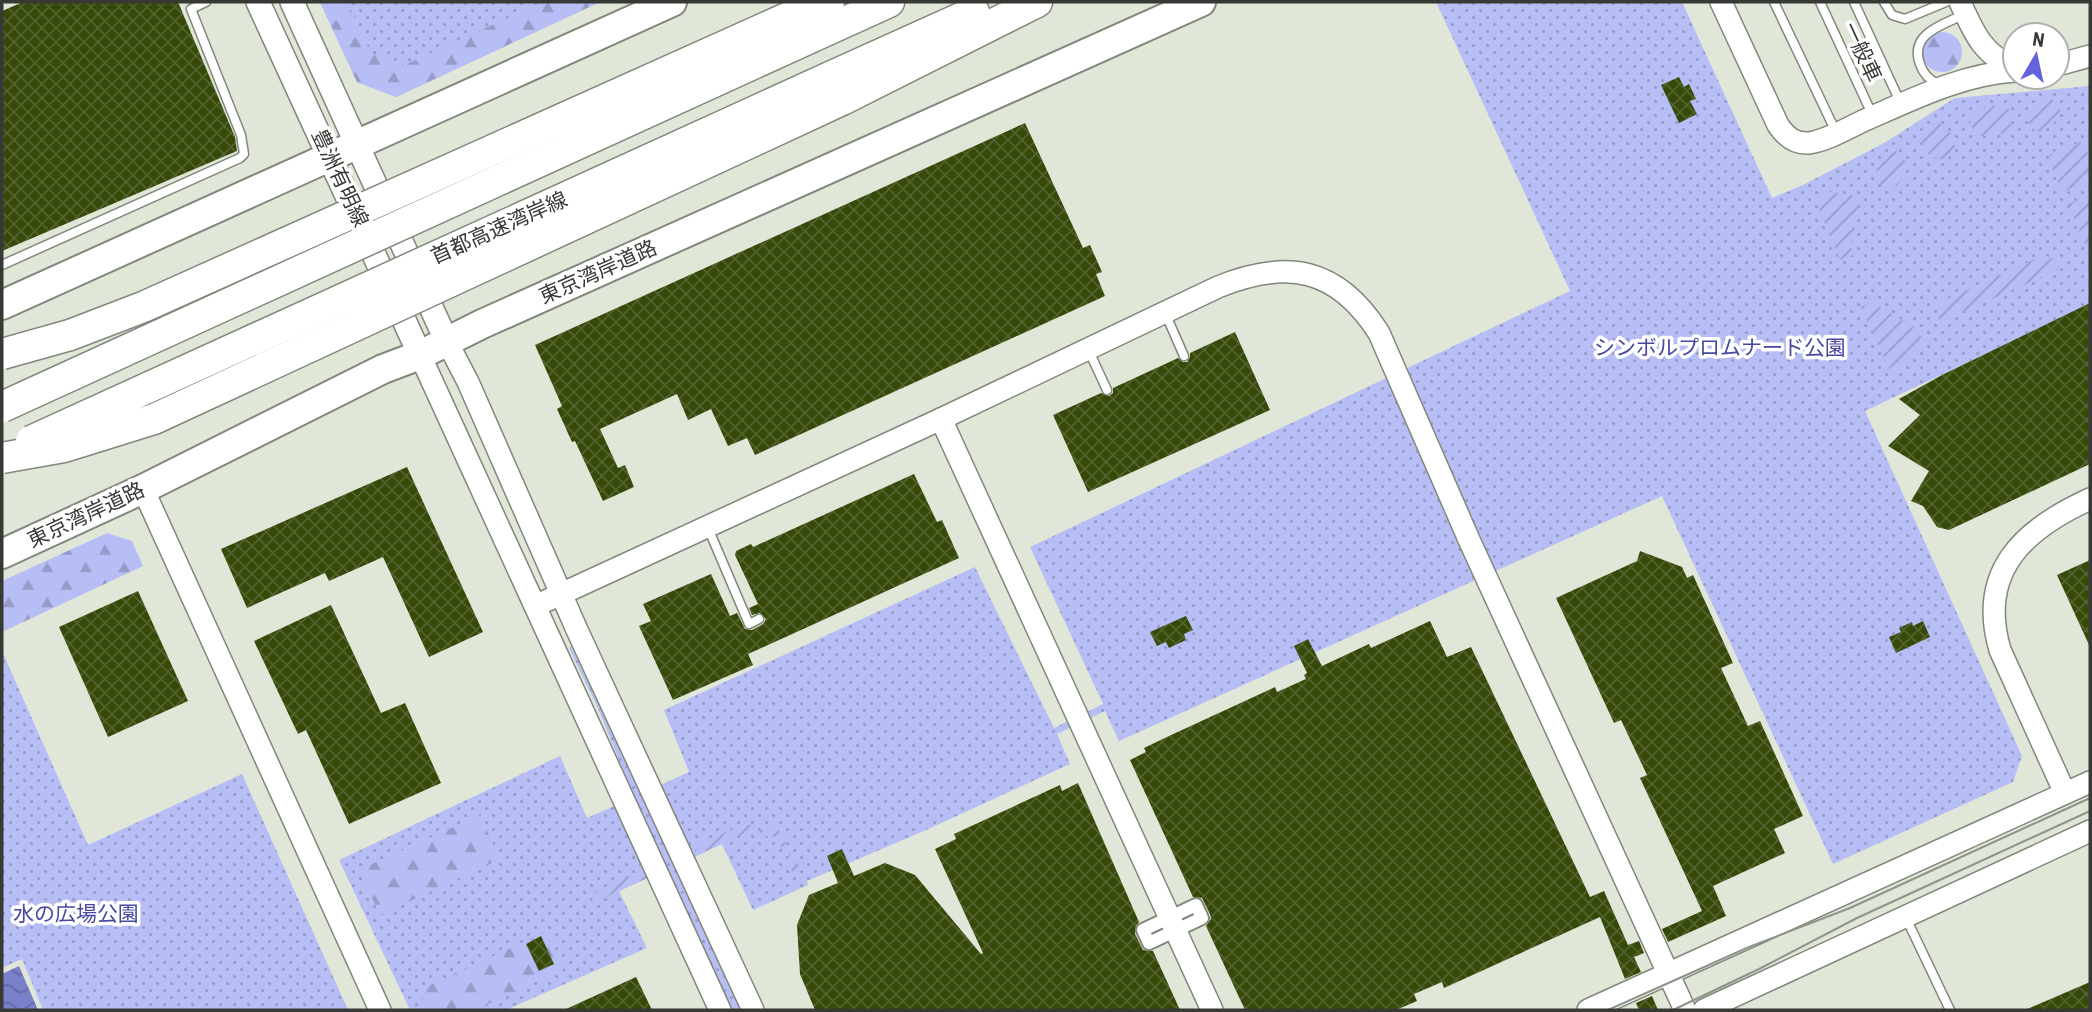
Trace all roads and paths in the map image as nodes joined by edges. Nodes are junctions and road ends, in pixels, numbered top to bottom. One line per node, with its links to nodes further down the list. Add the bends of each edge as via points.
1 (206, 2): 30 (lane, via 191,9 241,135 244,154)
2 (258, 2): 29 (main road, 豊洲有明線)
3 (292, 2): 28 (main road, 豊洲有明線)
4 (672, 2): 28 (highway)
5 (829, 2): 17 (highway)
6 (889, 2): 17 (highway, 首都高速湾岸線)
7 (996, 2): 24 (highway)
8 (1037, 2): 24 (highway)
9 (1201, 2): 33 (highway, 東京湾岸道路)
10 (1721, 2): 27 (street, via 1783,132 1801,143)
11 (1774, 2): 27 (lane)
12 (1819, 2): 26 (lane, 一般車)
13 (1854, 2): 25 (lane)
14 (1884, 2): 15 (lane, via 1892,15 1905,19)
15 (1945, 2)
16 (1963, 8): 18 (street); 23 (lane, via 1924,35 1918,51 1927,77 1938,84)
17 (805, 25): 35 (highway, bridge, via 143,307); 39 (highway, 首都高速湾岸線, bridge)
18 (1976, 38): 21 (street); 23 (street, via 1976,62)
19 (2090, 56): 20 (street)
20 (2071, 61)
21 (2001, 62)
22 (2001, 72): 23 (street)
23 (1955, 84): 25 (street)
24 (836, 89): 41 (highway, bridge, via 154,418 64,447)
25 (1901, 104): 26 (street)
26 (1873, 117): 27 (street)
27 (1836, 133)
28 (357, 146): 29 (highway); 33 (main road, 豊洲有明線)
29 (331, 158): 31 (highway); 36 (main road, 豊洲有明線)
30 (2, 265)
31 (2, 305)
32 (1164, 313): 34 (street); 37 (lane); 53 (street, via 1241,277 1284,271 1330,284 1366,313 1386,348)
33 (446, 340): 36 (highway, 東京湾岸道路); 46 (street)
34 (1088, 349): 38 (lane); 40 (street)
35 (2, 354)
36 (420, 355): 42 (highway, 東京湾岸道路, via 383,369); 47 (street)
37 (1184, 356)
38 (1107, 390)
39 (2, 407)
40 (941, 419): 44 (street); 57 (street)
41 (2, 456)
42 (143, 489): 45 (highway, 東京湾岸道路); 54 (street)
43 (2090, 499): 50 (street, via 2048,521 2019,544 1993,601 2000,650)
44 (707, 525): 46 (street); 48 (lane, via 749,624)
45 (2, 554)
46 (561, 593): 47 (street); 56 (street)
47 (535, 606): 55 (street)
48 (759, 619)
49 (2090, 782): 50 (street)
50 (2065, 793): 53 (street)
51 (2090, 831): 52 (street)
52 (1905, 917): 60 (street); 61 (lane)
53 (1668, 974): 58 (street); 59 (street)
54 (380, 1010)
55 (720, 1010)
56 (753, 1010)
57 (1212, 1010)
58 (1588, 1010)
59 (1685, 1010)
60 (1704, 1010)
61 (1950, 1010)

